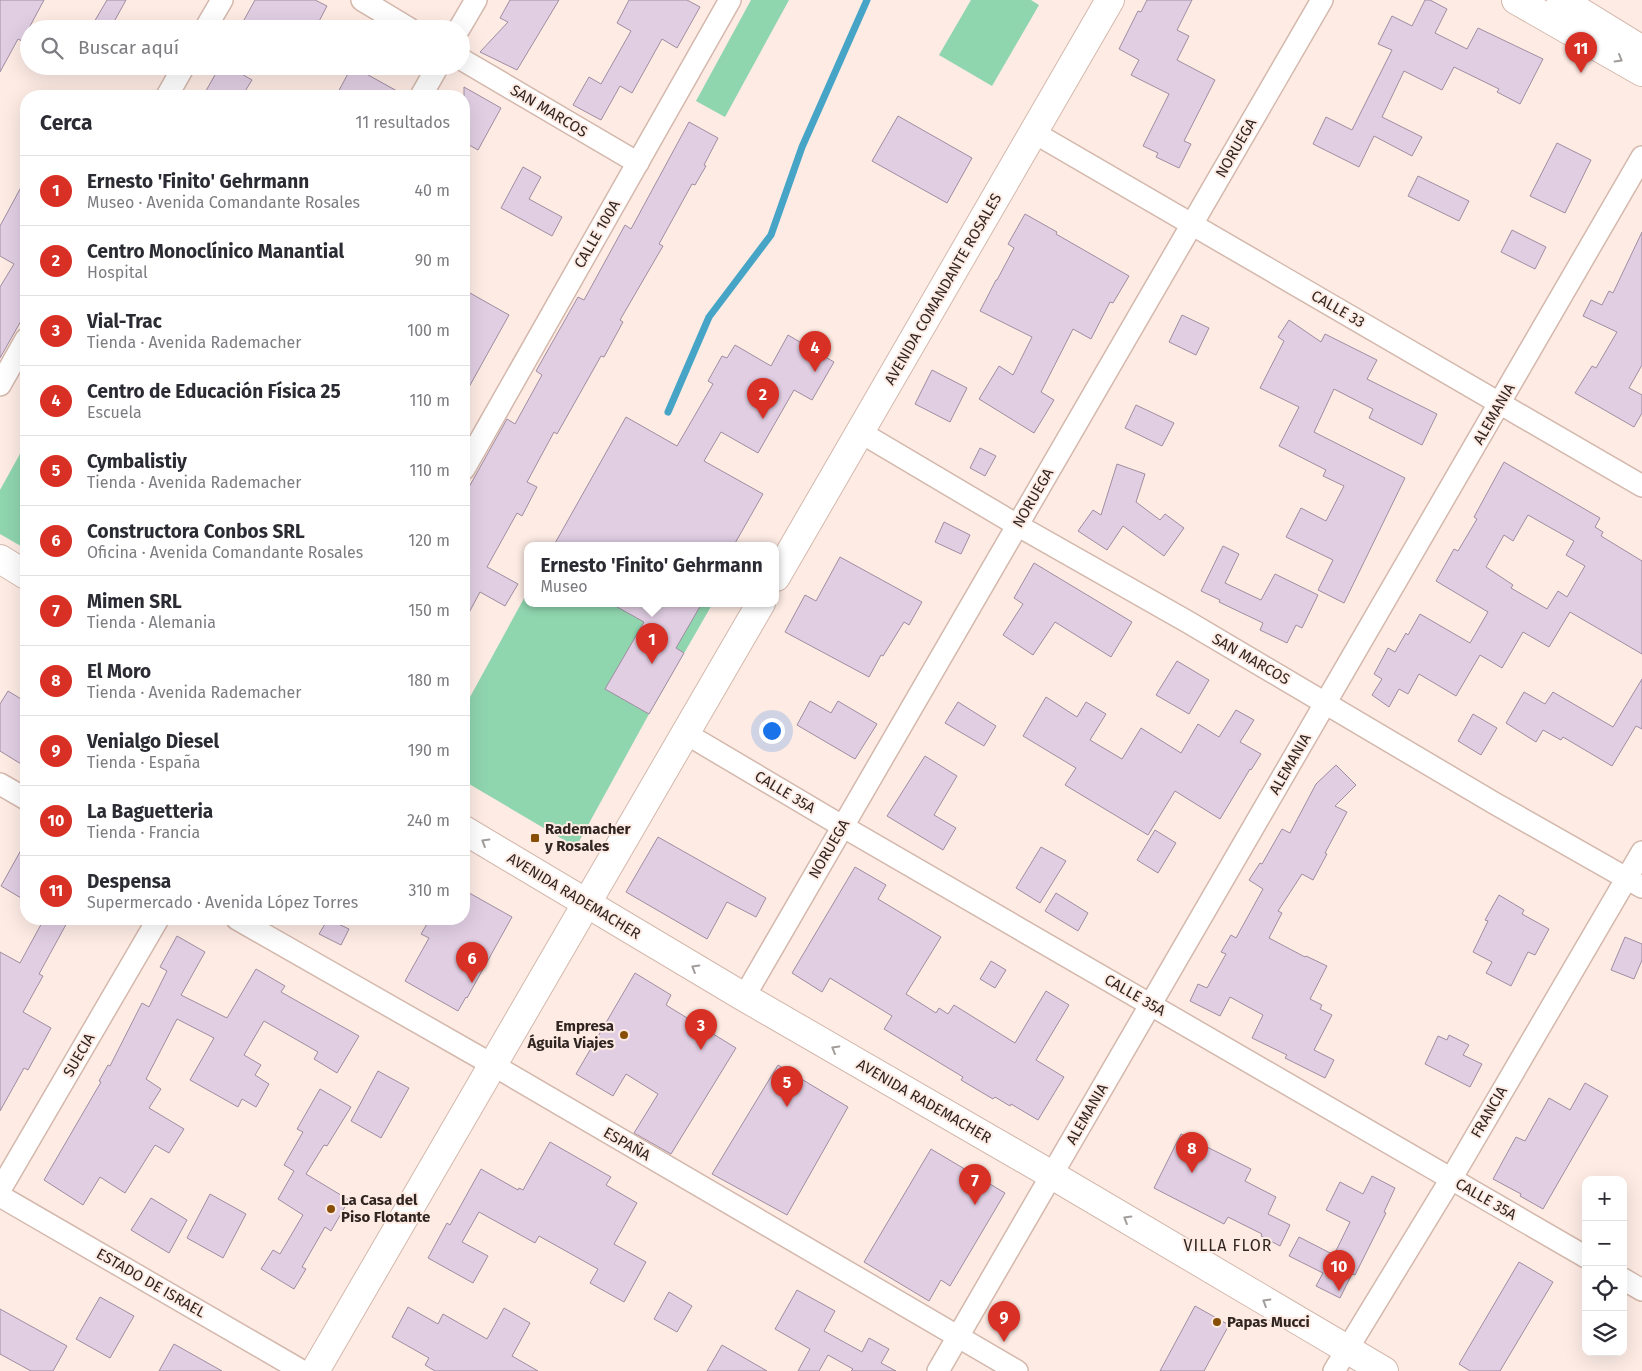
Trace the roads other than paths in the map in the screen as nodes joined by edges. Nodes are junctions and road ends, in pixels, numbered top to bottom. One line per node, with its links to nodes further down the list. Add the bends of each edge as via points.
1 (222, 0): 9 (street)
2 (362, 0): 10 (street)
3 (476, 0): 11 (street)
4 (730, 0): 21 (street, CALLE 100A)
5 (1110, 0): 19 (main road, AVENIDA COMANDANTE ROSALES)
6 (1322, 0): 22 (street, NORUEGA)
7 (1516, 0): 14 (main road, one-way to 14)
8 (1561, 0): 12 (main road)
9 (211, 20)
10 (395, 20)
11 (464, 20)
12 (1642, 50)
13 (470, 64): 21 (street, SAN MARCOS)
14 (1642, 72)
15 (179, 75): 17 (street)
16 (433, 75): 18 (street)
17 (170, 90)
18 (424, 90)
19 (1033, 132): 22 (street, CALLE 33); 26 (main road, AVENIDA COMANDANTE ROSALES)
20 (1642, 157): 25 (street, ALEMANIA)
21 (638, 163): 27 (street, CALLE 100A)
22 (1192, 224): 25 (street, CALLE 33); 29 (street, NORUEGA)
23 (20, 350): 24 (street)
24 (0, 385)
25 (1500, 404): 28 (street, CALLE 33); 34 (street, ALEMANIA)
26 (860, 432): 29 (street, SAN MARCOS); 32 (main road, AVENIDA COMANDANTE ROSALES)
27 (470, 458)
28 (1642, 486)
29 (1017, 525): 34 (street, SAN MARCOS); 38 (street, NORUEGA)
30 (0, 560): 31 (main road)
31 (20, 572)
32 (779, 572)
33 (759, 607): 35 (main road)
34 (1326, 703): 41 (street, SAN MARCOS); 46 (street, ALEMANIA)
35 (685, 733): 38 (street, CALLE 35A); 42 (main road)
36 (0, 784): 37 (street)
37 (20, 796)
38 (842, 826): 45 (street, NORUEGA); 46 (street, CALLE 35A)
39 (470, 834): 42 (main road, AVENIDA RADEMACHER, one-way to 39)
40 (1642, 852): 41 (street, FRANCIA)
41 (1634, 882): 49 (street, FRANCIA)
42 (587, 903): 45 (main road, AVENIDA RADEMACHER, one-way to 42); 47 (main road)
43 (155, 925): 50 (street, SUECIA)
44 (248, 925): 47 (street, ESPAÑA)
45 (744, 997): 48 (main road, AVENIDA RADEMACHER, one-way to 45)
46 (1150, 1004): 48 (street, ALEMANIA); 49 (street, CALLE 35A)
47 (493, 1065): 55 (street, ESPAÑA); 58 (main road)
48 (1052, 1175): 55 (street, ALEMANIA); 56 (main road, AVENIDA RADEMACHER, one-way to 48)
49 (1451, 1179): 52 (street, CALLE 35A); 56 (street, FRANCIA)
50 (0, 1190)
51 (0, 1196): 57 (street, ESTADO DE ISRAEL)
52 (1582, 1255)
53 (1627, 1281): 54 (street)
54 (1642, 1290)
55 (958, 1337): 59 (street, ALEMANIA); 60 (street, ESPAÑA)
56 (1340, 1360): 61 (main road, AVENIDA RADEMACHER)
57 (302, 1371)
58 (315, 1371)
59 (938, 1371)
60 (1017, 1371)
61 (1384, 1371)

